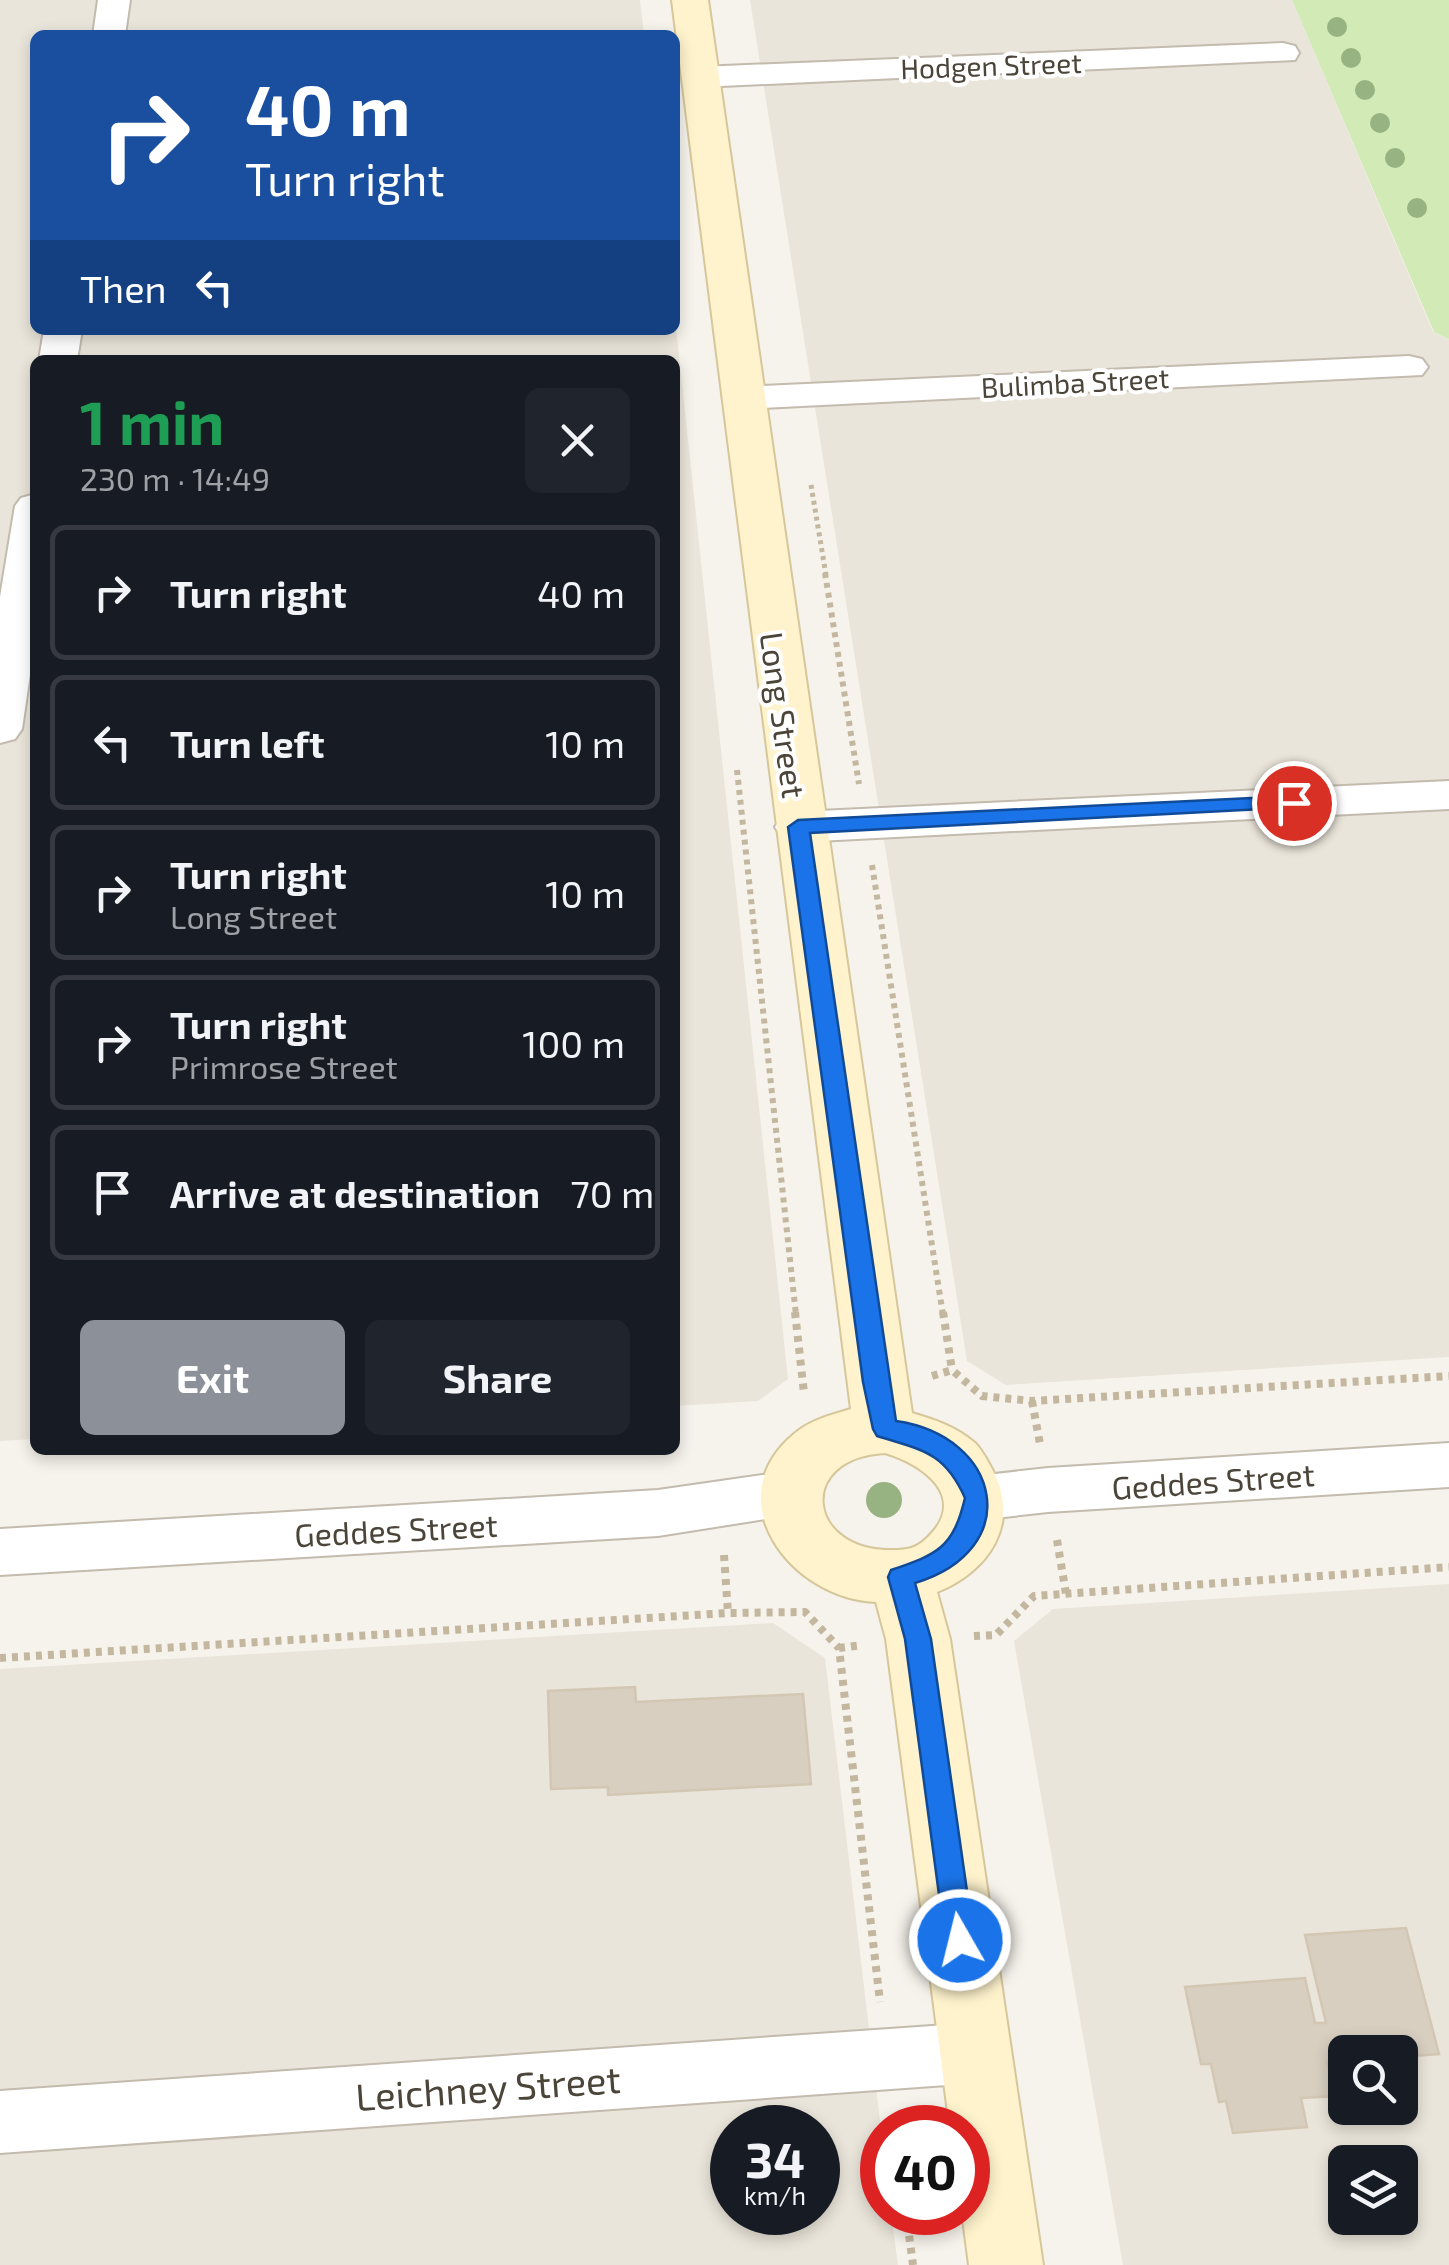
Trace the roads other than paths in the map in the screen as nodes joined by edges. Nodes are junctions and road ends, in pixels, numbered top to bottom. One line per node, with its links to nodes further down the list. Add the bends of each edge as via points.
1 (114, 0): 3 (street)
2 (690, 0): 5 (street, Long Street)
3 (110, 30)
4 (1283, 53): 5 (street, Hodgen Street)
5 (700, 77): 7 (street, Long Street)
6 (1409, 368): 7 (street, Bulimba Street)
7 (742, 398): 11 (street, Long Street)
8 (30, 538): 9 (street)
9 (0, 730)
10 (1449, 795): 11 (street)
11 (798, 827): 12 (street, Long Street)
12 (880, 1406): 14 (street, via 853,1431 824,1444 802,1466); 15 (street, via 909,1432 942,1448 966,1473)
13 (1449, 1465): 15 (street, Geddes Street)
14 (791, 1493): 16 (street, Geddes Street, via 658,1513); 17 (street, via 802,1536 827,1561 862,1575)
15 (977, 1498): 17 (street, via 961,1545 936,1566)
16 (0, 1552)
17 (909, 1608): 18 (street)
18 (975, 2053): 19 (street, Leichney Street); 20 (street)
19 (0, 2122)
20 (1006, 2265)

